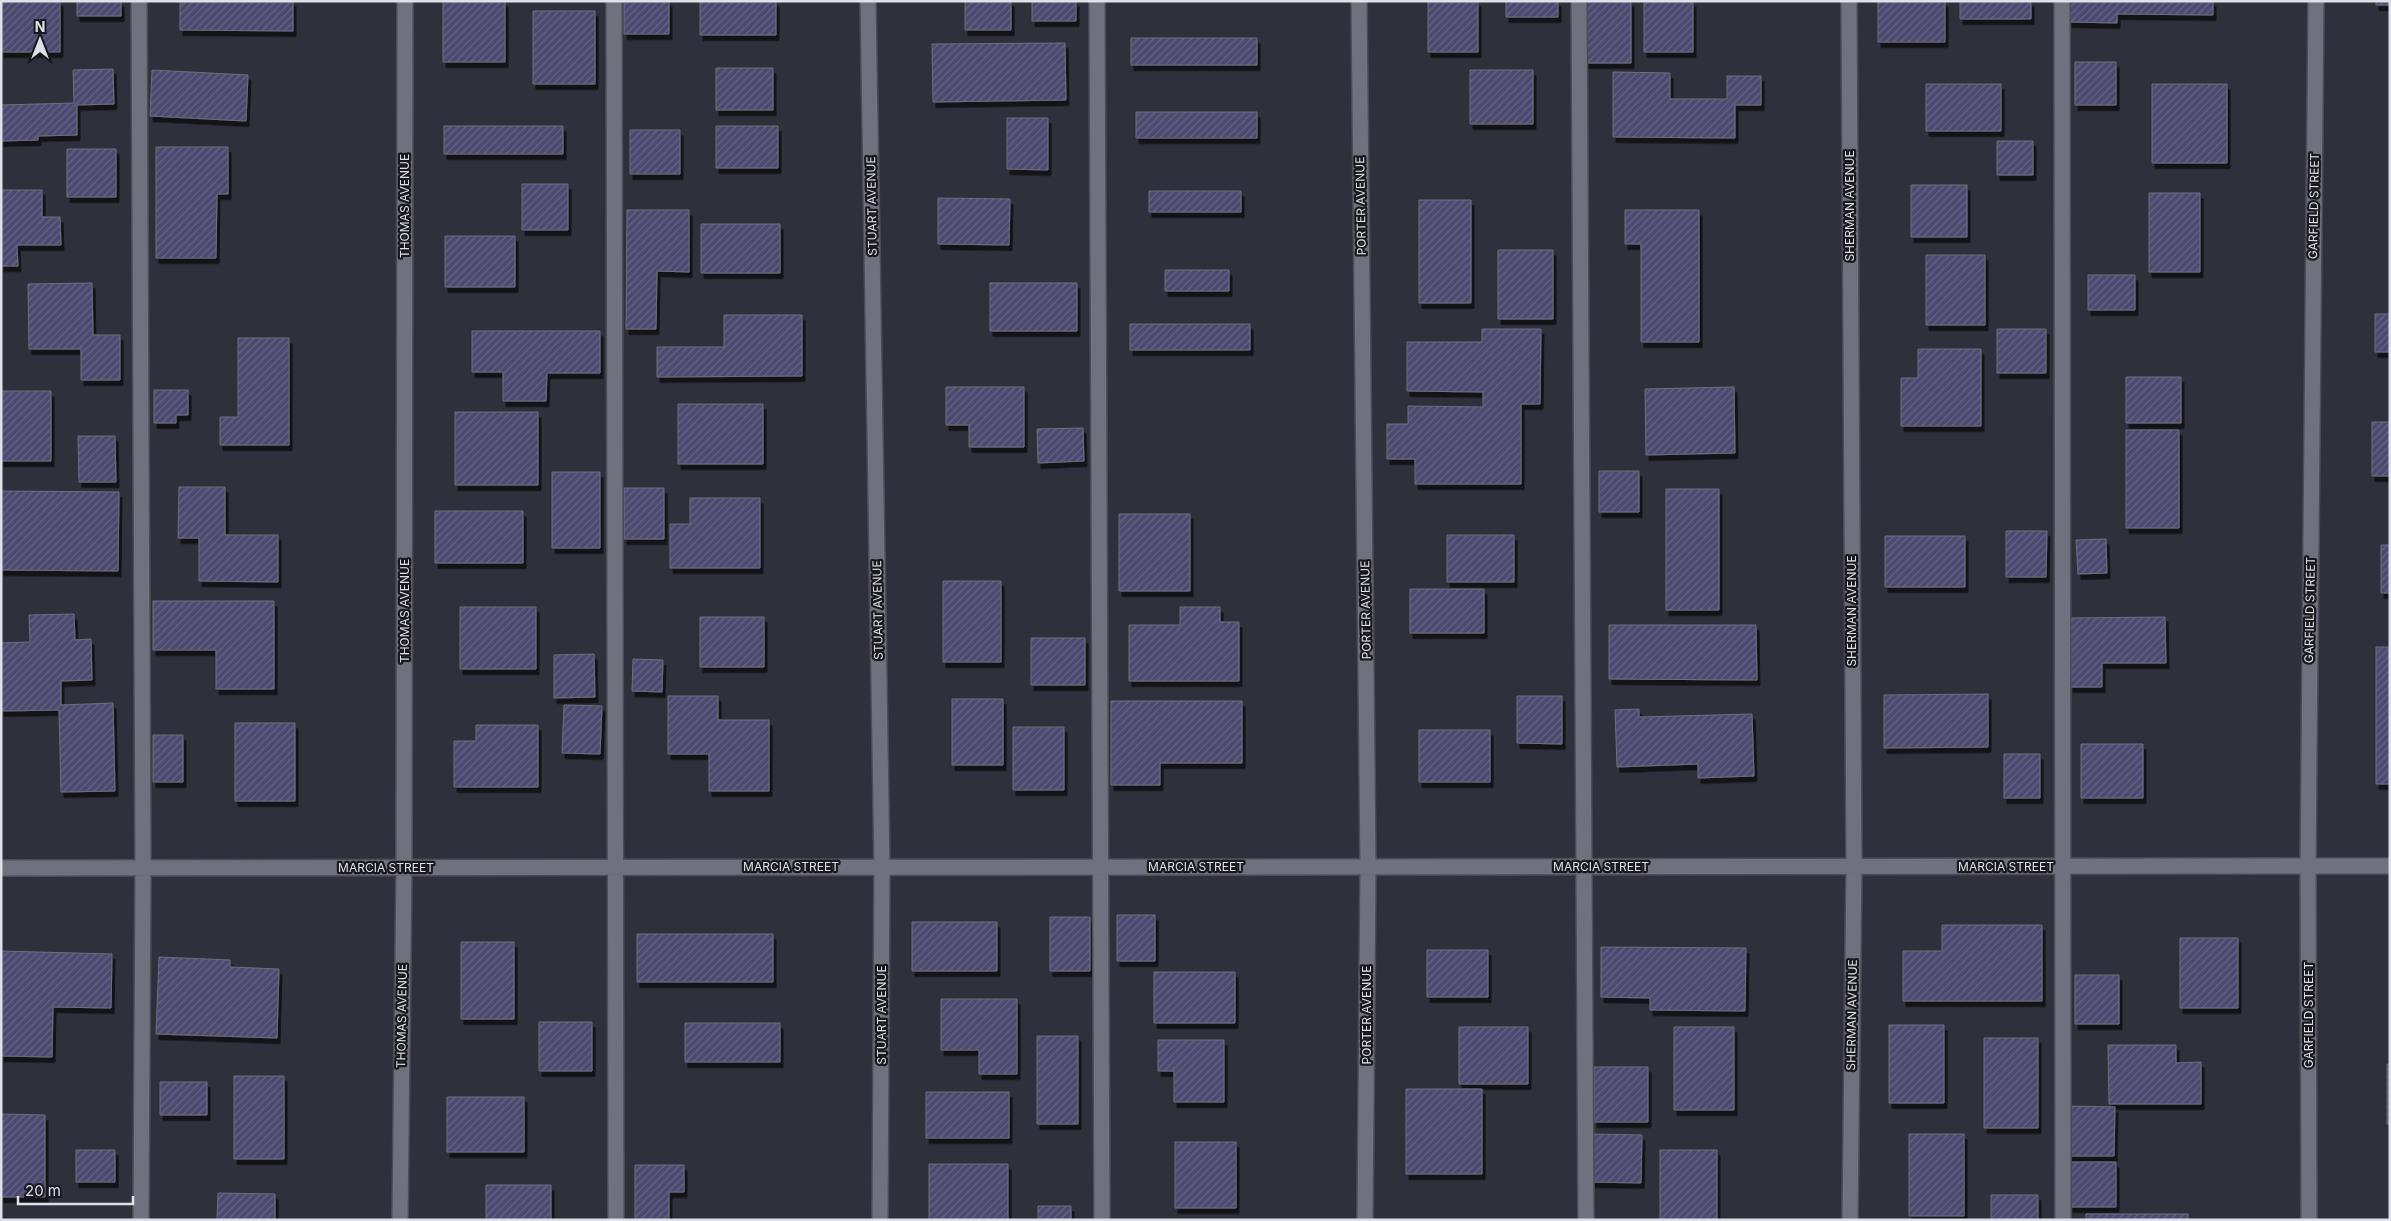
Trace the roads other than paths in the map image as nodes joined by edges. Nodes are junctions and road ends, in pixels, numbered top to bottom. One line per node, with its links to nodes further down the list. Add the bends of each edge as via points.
1 (139, 1): 20 (street)
2 (405, 1): 21 (street, THOMAS AVENUE)
3 (614, 1): 22 (street)
4 (868, 1): 12 (street, STUART AVENUE)
5 (1097, 1): 13 (street)
6 (1359, 1): 14 (street, PORTER AVENUE)
7 (1579, 1): 15 (street)
8 (1849, 1): 16 (street, SHERMAN AVENUE)
9 (2062, 1): 17 (street)
10 (2316, 1): 18 (street, GARFIELD STREET)
11 (2390, 866): 18 (street, MARCIA STREET)
12 (882, 867): 13 (street, MARCIA STREET); 22 (street, MARCIA STREET); 26 (street, STUART AVENUE)
13 (1100, 867): 14 (street, MARCIA STREET); 27 (street)
14 (1368, 867): 15 (street, MARCIA STREET); 28 (street, PORTER AVENUE)
15 (1584, 867): 16 (street, MARCIA STREET); 29 (street)
16 (1854, 867): 17 (street, MARCIA STREET); 30 (street, SHERMAN AVENUE)
17 (2062, 867): 18 (street, MARCIA STREET); 31 (street)
18 (2308, 867): 32 (street, GARFIELD STREET)
19 (1, 868): 20 (street, MARCIA STREET)
20 (143, 868): 21 (street, MARCIA STREET); 23 (street)
21 (404, 868): 22 (street, MARCIA STREET); 24 (street, THOMAS AVENUE)
22 (616, 868): 25 (street)
23 (141, 1220)
24 (400, 1220)
25 (616, 1220)
26 (880, 1220)
27 (1102, 1220)
28 (1366, 1220)
29 (1586, 1220)
30 (1850, 1220)
31 (2063, 1220)
32 (2309, 1220)

